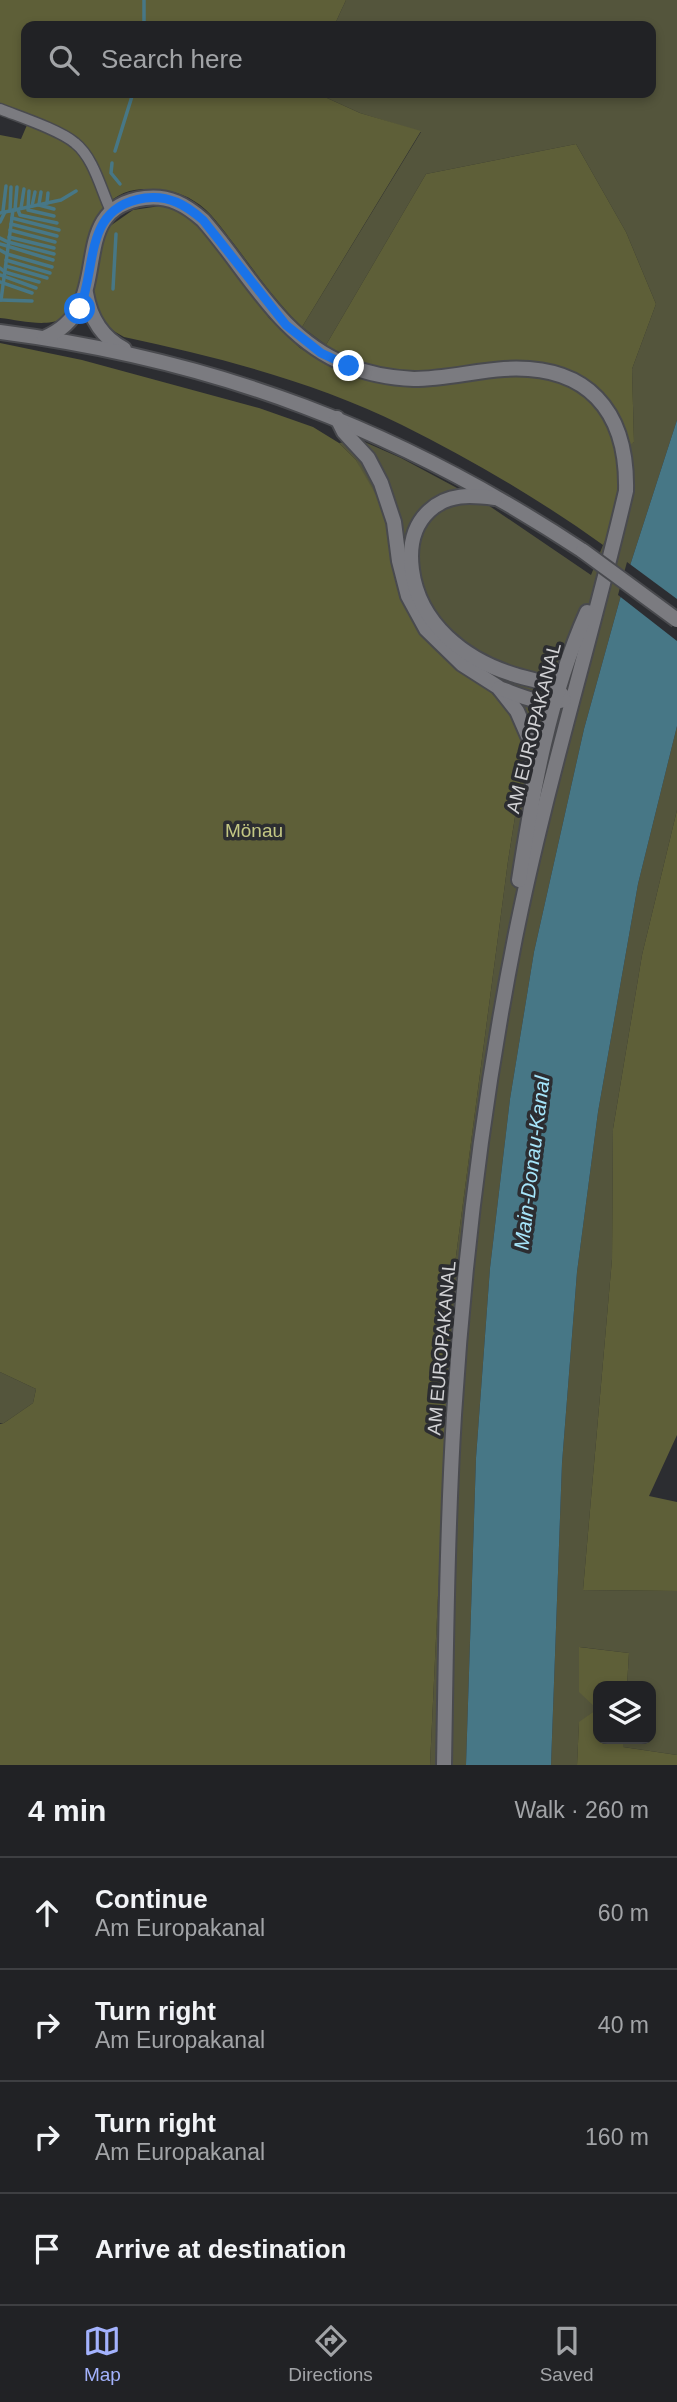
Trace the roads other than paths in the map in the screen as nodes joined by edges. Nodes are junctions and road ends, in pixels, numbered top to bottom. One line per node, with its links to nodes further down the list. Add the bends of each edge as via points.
1 (0, 109): 2 (street, via 75,143 89,160)
2 (111, 211): 3 (main road, via 97,233); 11 (main road, AM EUROPAKANAL, via 156,197 187,207 213,231 286,325 321,353 349,366 413,379 528,370 564,377 585,387 603,404 616,424 625,459 626,491)
3 (86, 291): 5 (main road, via 69,322); 6 (main road, via 99,328)
4 (0, 332): 5 (main road)
5 (44, 338): 6 (main road)
6 (129, 354): 7 (main road, via 241,384)
7 (337, 418): 8 (main road); 10 (main road, via 381,483 394,522 408,596 426,629 462,664)
8 (501, 499): 9 (main road, bridge, via 583,551); 11 (main road, via 464,495 432,508 413,538 415,586 434,623 462,649)
9 (677, 620)
10 (498, 687): 11 (main road, via 528,699); 12 (main road, via 517,711 531,743)
11 (565, 698): 12 (main road, AM EUROPAKANAL); 13 (main road, AM EUROPAKANAL)
12 (533, 789): 13 (main road, AM EUROPAKANAL)
13 (515, 937): 14 (main road, AM EUROPAKANAL, via 466,1268 454,1413)
14 (444, 1765)

